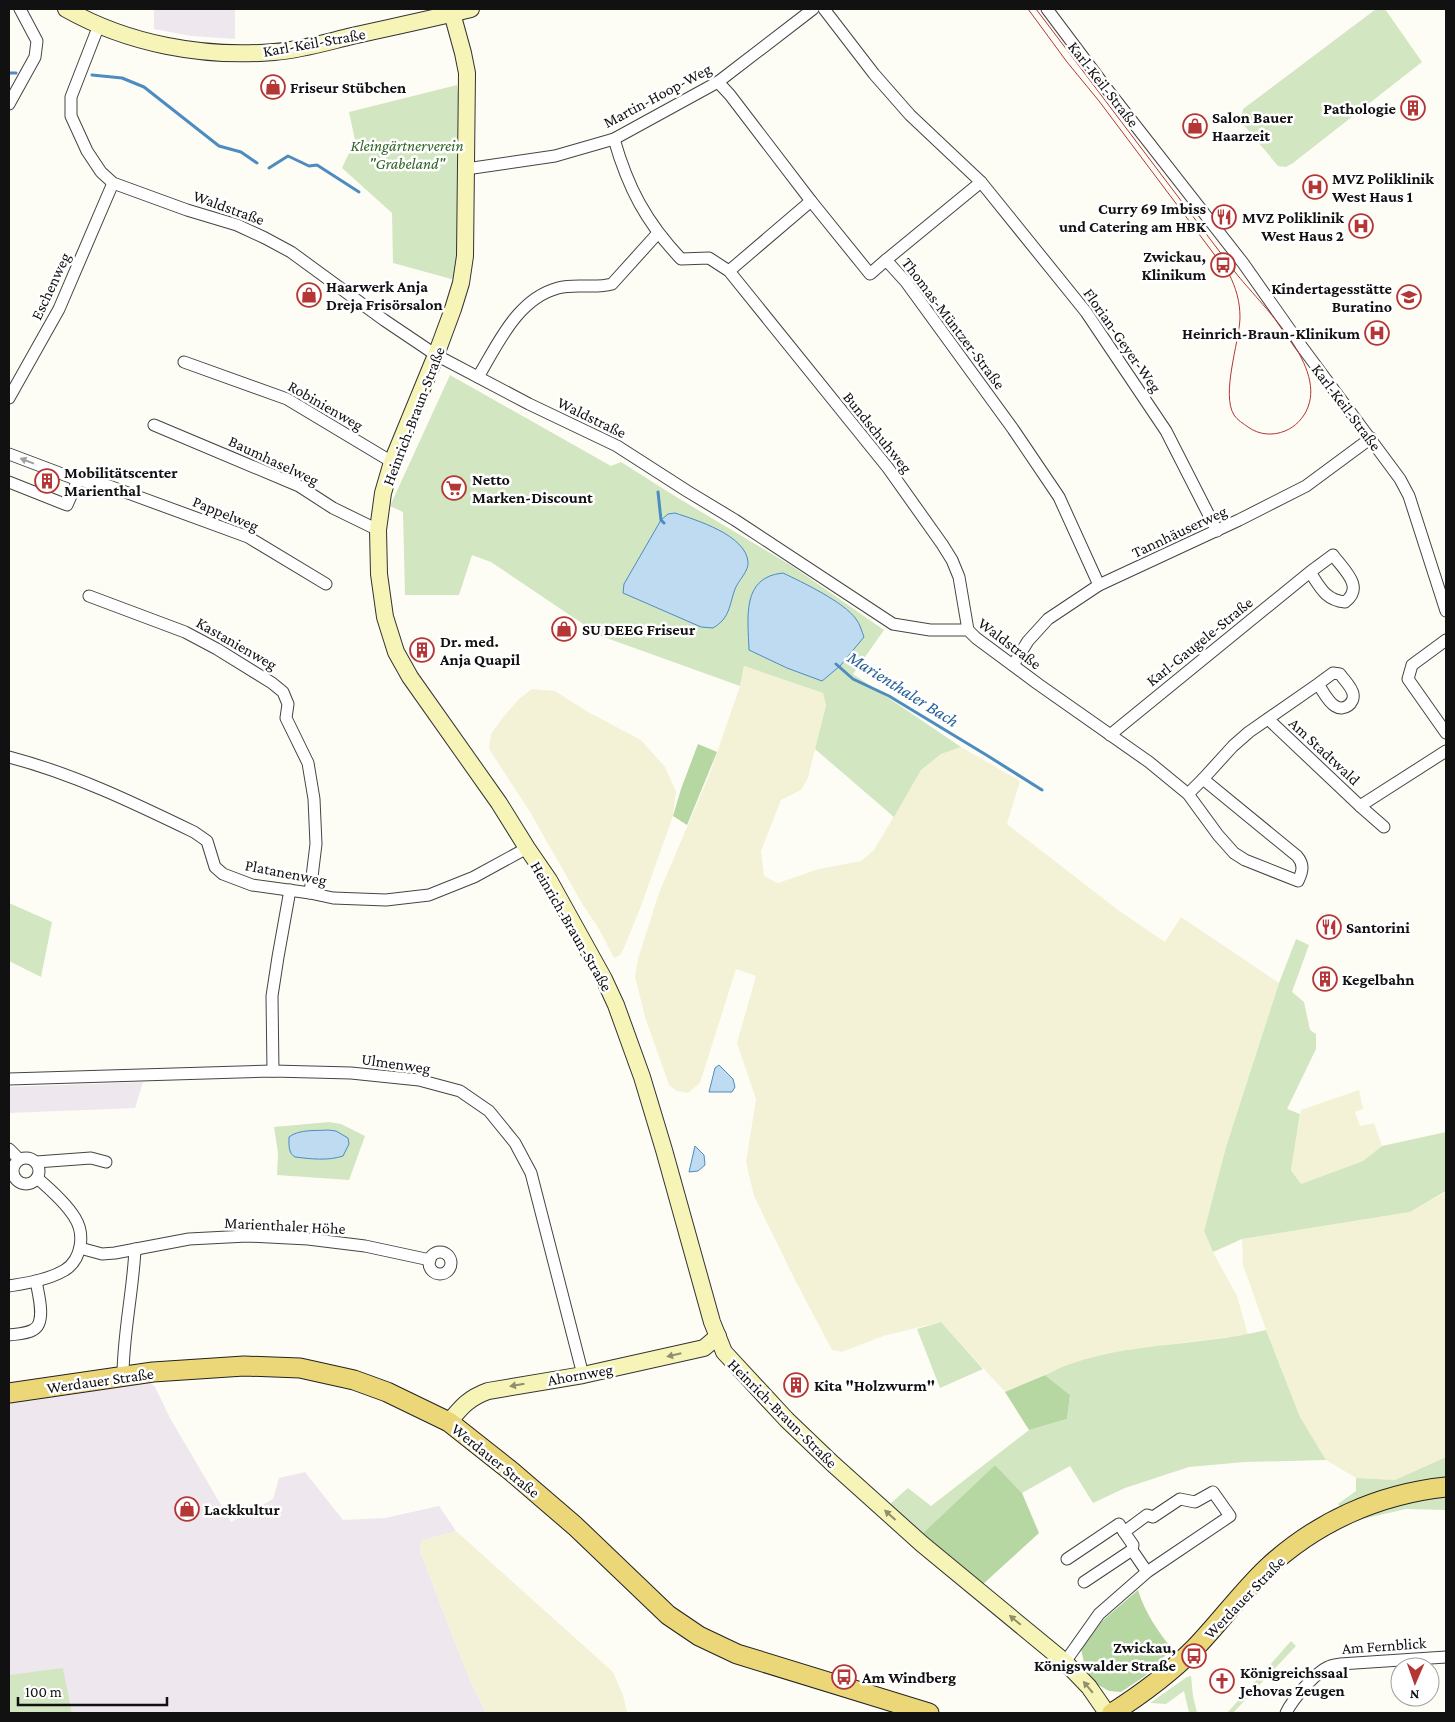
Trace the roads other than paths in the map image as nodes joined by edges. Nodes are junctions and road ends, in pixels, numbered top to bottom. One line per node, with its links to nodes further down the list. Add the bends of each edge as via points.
1 (20, 9): 10 (street, via 37,41 35,57)
2 (66, 9): 8 (street, Karl-Keil-Straße)
3 (471, 9): 7 (street, Karl-Keil-Straße)
4 (813, 9): 9 (street, Martin-Hoop-Weg)
5 (824, 9): 13 (street, Florian-Geyer-Weg, via 910,115)
6 (1047, 9): 24 (street, Karl-Keil-Straße, via 1243,264)
7 (451, 11): 8 (street, Karl-Keil-Straße, via 298,48 256,53 183,49 141,40); 12 (street, Heinrich-Braun-Straße, via 467,73)
8 (98, 25): 14 (street, Waldstraße, via 71,97 71,116 100,172)
9 (718, 82): 11 (street, Martin-Hoop-Weg); 15 (street, Thomas-Müntzer-Straße)
10 (9, 104)
11 (614, 139): 12 (street, Martin-Hoop-Weg, via 555,156); 16 (street, Bundschuhweg, via 633,194)
12 (466, 169): 19 (street, Heinrich-Braun-Straße, via 465,256 461,283)
13 (981, 182): 17 (street); 30 (street, Florian-Geyer-Weg, via 1074,297 1166,430)
14 (113, 183): 19 (street, Waldstraße, via 237,225 265,238 291,252); 22 (street, Eschenweg, via 59,309)
15 (811, 201): 17 (street, Thomas-Müntzer-Straße, via 870,274); 18 (street)
16 (658, 233): 18 (street, Bundschuhweg, via 680,260 709,258); 21 (street, via 612,284 558,288 540,295 524,307)
17 (886, 260): 33 (street, Thomas-Müntzer-Straße, via 906,282 1059,497)
18 (729, 271): 36 (street, Bundschuhweg, via 888,468 942,544 959,576)
19 (436, 355): 21 (street, Waldstraße); 26 (street, Heinrich-Braun-Straße)
20 (184, 362): 26 (street, Robinienweg, via 287,399)
21 (478, 377): 36 (street, Waldstraße, via 617,446 893,624 930,630)
22 (9, 398)
23 (154, 425): 29 (street, Baumhaselweg, via 299,486 333,508)
24 (1371, 438): 30 (street, Tannhäuserweg, via 1306,486); 35 (street, Karl-Keil-Straße, via 1409,496)
25 (9, 454): 27 (street, Pappelweg, one-way to 25)
26 (392, 462): 29 (street, Heinrich-Braun-Straße, via 383,493)
27 (78, 480): 28 (street, via 66,505); 32 (street, Pappelweg, via 109,486 248,537)
28 (9, 482)
29 (378, 530): 49 (street, Heinrich-Braun-Straße, via 379,574 385,617 396,652)
30 (1217, 531): 33 (street, Tannhäuserweg)
31 (1310, 572): 42 (street, Karl-Gaugele-Straße)
32 (326, 584)
33 (1099, 585): 38 (street, Tannhäuserweg, via 1048,619 1028,641)
34 (89, 596): 51 (street, Kastanienweg, via 185,632 224,652 283,692 288,704 286,718 308,763 314,800 316,844)
35 (1446, 611)
36 (968, 630): 38 (street, Waldstraße)
37 (1446, 640): 41 (street, via 1412,665 1408,679)
38 (1013, 665): 42 (street, Waldstraße)
39 (1318, 684): 40 (street, Am Stadtwald)
40 (1268, 719): 45 (street, Am Stadtwald, via 1233,746); 47 (street, Am Stadtwald)
41 (1446, 732)
42 (1110, 735): 46 (street, Waldstraße)
43 (1446, 751): 47 (street, Am Stadtwald)
44 (9, 757): 50 (street, Platanenweg, via 96,786 194,832 207,841 215,867 222,874 252,885)
45 (1204, 779): 46 (street); 46 (street, Waldstraße, via 1297,856 1303,868 1298,881 1234,853)
46 (1188, 794)
47 (1360, 806): 48 (street, Am Stadtwald)
48 (1384, 827)
49 (527, 848): 51 (street, Platanenweg, via 474,877 429,895 386,900 333,898); 66 (street, Heinrich-Braun-Straße, via 549,880 616,1005 642,1077)
50 (290, 890): 51 (street, Platanenweg); 52 (street, via 272,996)
51 (310, 892)
52 (273, 1072): 53 (street, Ulmenweg); 67 (street, Ulmenweg, via 351,1073 419,1080 460,1091 489,1111 515,1143 531,1173)
53 (9, 1079)
54 (9, 1149): 55 (street)
55 (19, 1159): 56 (street, via 30,1158); 59 (street)
56 (36, 1162): 57 (street, via 91,1158); 58 (street)
57 (106, 1162)
58 (38, 1178): 59 (street, via 28,1184); 60 (street, via 76,1219)
59 (13, 1184)
60 (80, 1248): 61 (street, Marienthaler Höhe, via 102,1254); 63 (street, via 66,1269)
61 (135, 1250): 62 (street, Marienthaler Höhe, via 189,1239 247,1236 365,1246); 68 (street)
62 (430, 1260)
63 (36, 1281): 64 (street); 65 (street, via 41,1309 38,1325 33,1330)
64 (9, 1286)
65 (9, 1335)
66 (718, 1336): 67 (street, Ahornweg, one-way to 67, via 704,1348); 78 (street, Heinrich-Braun-Straße, one-way to 66, via 922,1544 833,1464 729,1359)
67 (583, 1375): 70 (street, Ahornweg, one-way to 70, via 488,1391 463,1404)
68 (123, 1376): 69 (main road, Werdauer Straße); 70 (main road, Werdauer Straße, via 204,1368 300,1368 354,1380)
69 (9, 1393)
70 (449, 1422): 79 (main road, Werdauer Straße, via 574,1526 668,1615 699,1636 737,1654)
71 (1446, 1487): 81 (main road, Werdauer Straße, via 1405,1494 1356,1509 1307,1536 1266,1569 1182,1660 1142,1694)
72 (1124, 1532): 73 (street, via 1133,1545); 74 (street, via 1119,1524); 75 (street, via 1147,1515 1153,1517 1180,1499 1195,1502 1213,1492 1230,1516)
73 (1132, 1550): 75 (street); 76 (street)
74 (1067, 1559)
75 (1146, 1572): 78 (street, via 1099,1614)
76 (1084, 1582)
77 (1446, 1657): 82 (street, Am Fernblick, via 1329,1666)
78 (1065, 1662): 80 (street, Heinrich-Braun-Straße, one-way to 78)
79 (929, 1713)
80 (1108, 1713)
81 (1112, 1713)
82 (1286, 1713)

